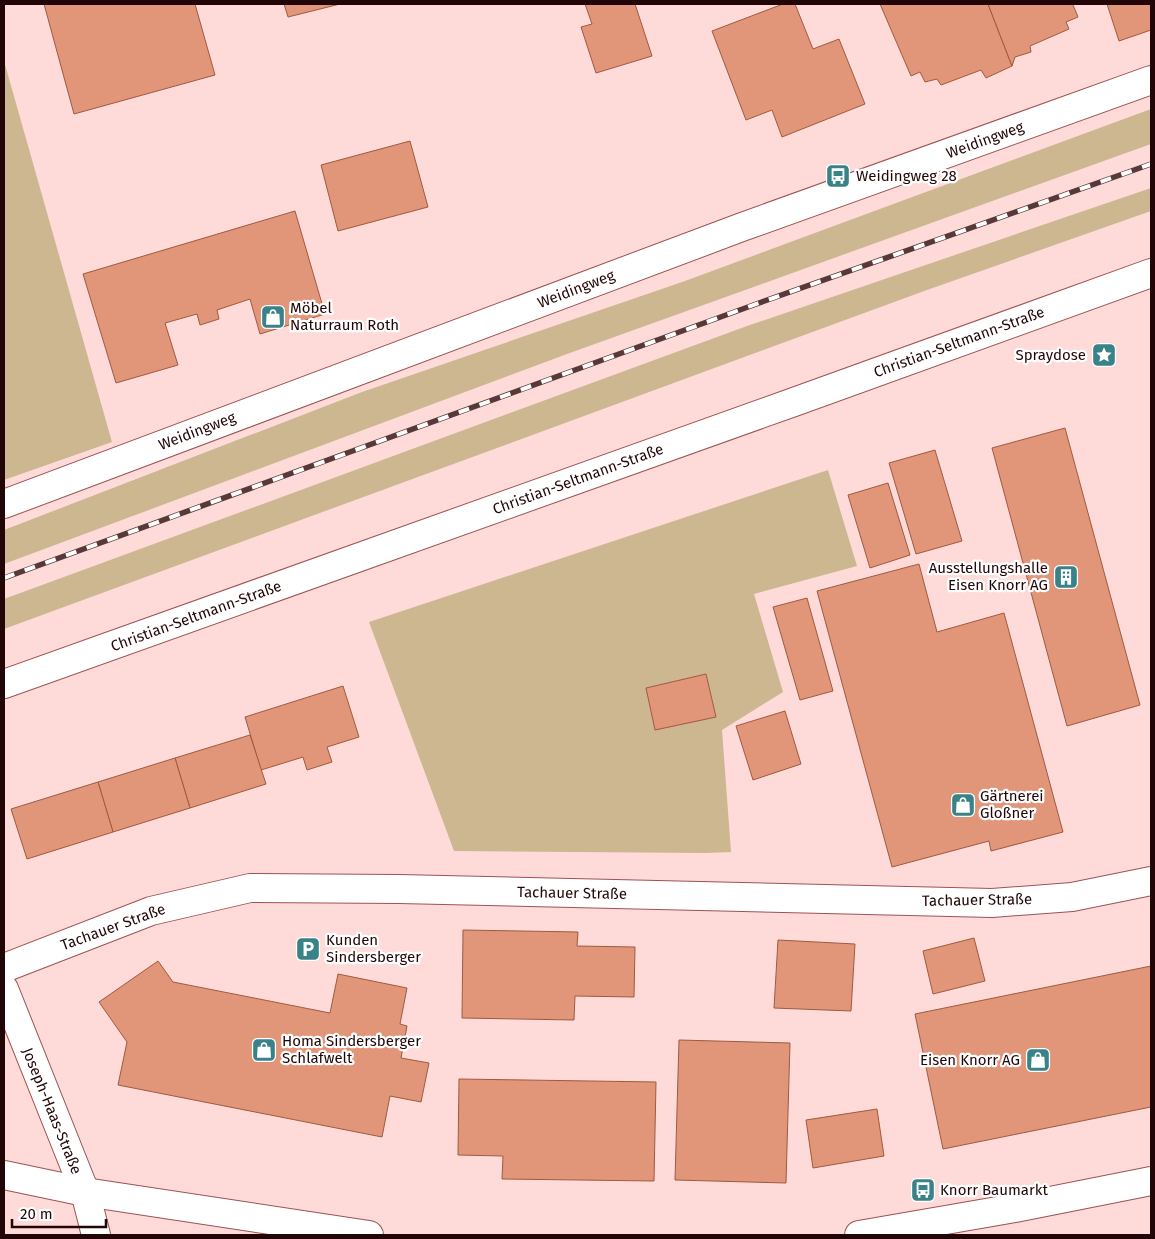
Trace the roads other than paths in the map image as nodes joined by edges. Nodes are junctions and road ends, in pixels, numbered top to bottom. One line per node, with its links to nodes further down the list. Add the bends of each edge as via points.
1 (1151, 80): 3 (street, Weidingweg, via 742,227)
2 (1151, 273): 4 (street, Christian-Seltmann-Straße)
3 (4, 504)
4 (10, 687)
5 (1151, 882): 6 (street, Tachauer Straße, via 1072,897 992,903 250,888 151,911)
6 (4, 968)
7 (4, 989): 10 (street, Joseph-Haas-Straße)
8 (4, 1175): 10 (street)
9 (1151, 1181): 13 (street)
10 (84, 1192): 11 (street, Joseph-Haas-Straße); 12 (street)
11 (96, 1235)
12 (368, 1235)
13 (863, 1235)

